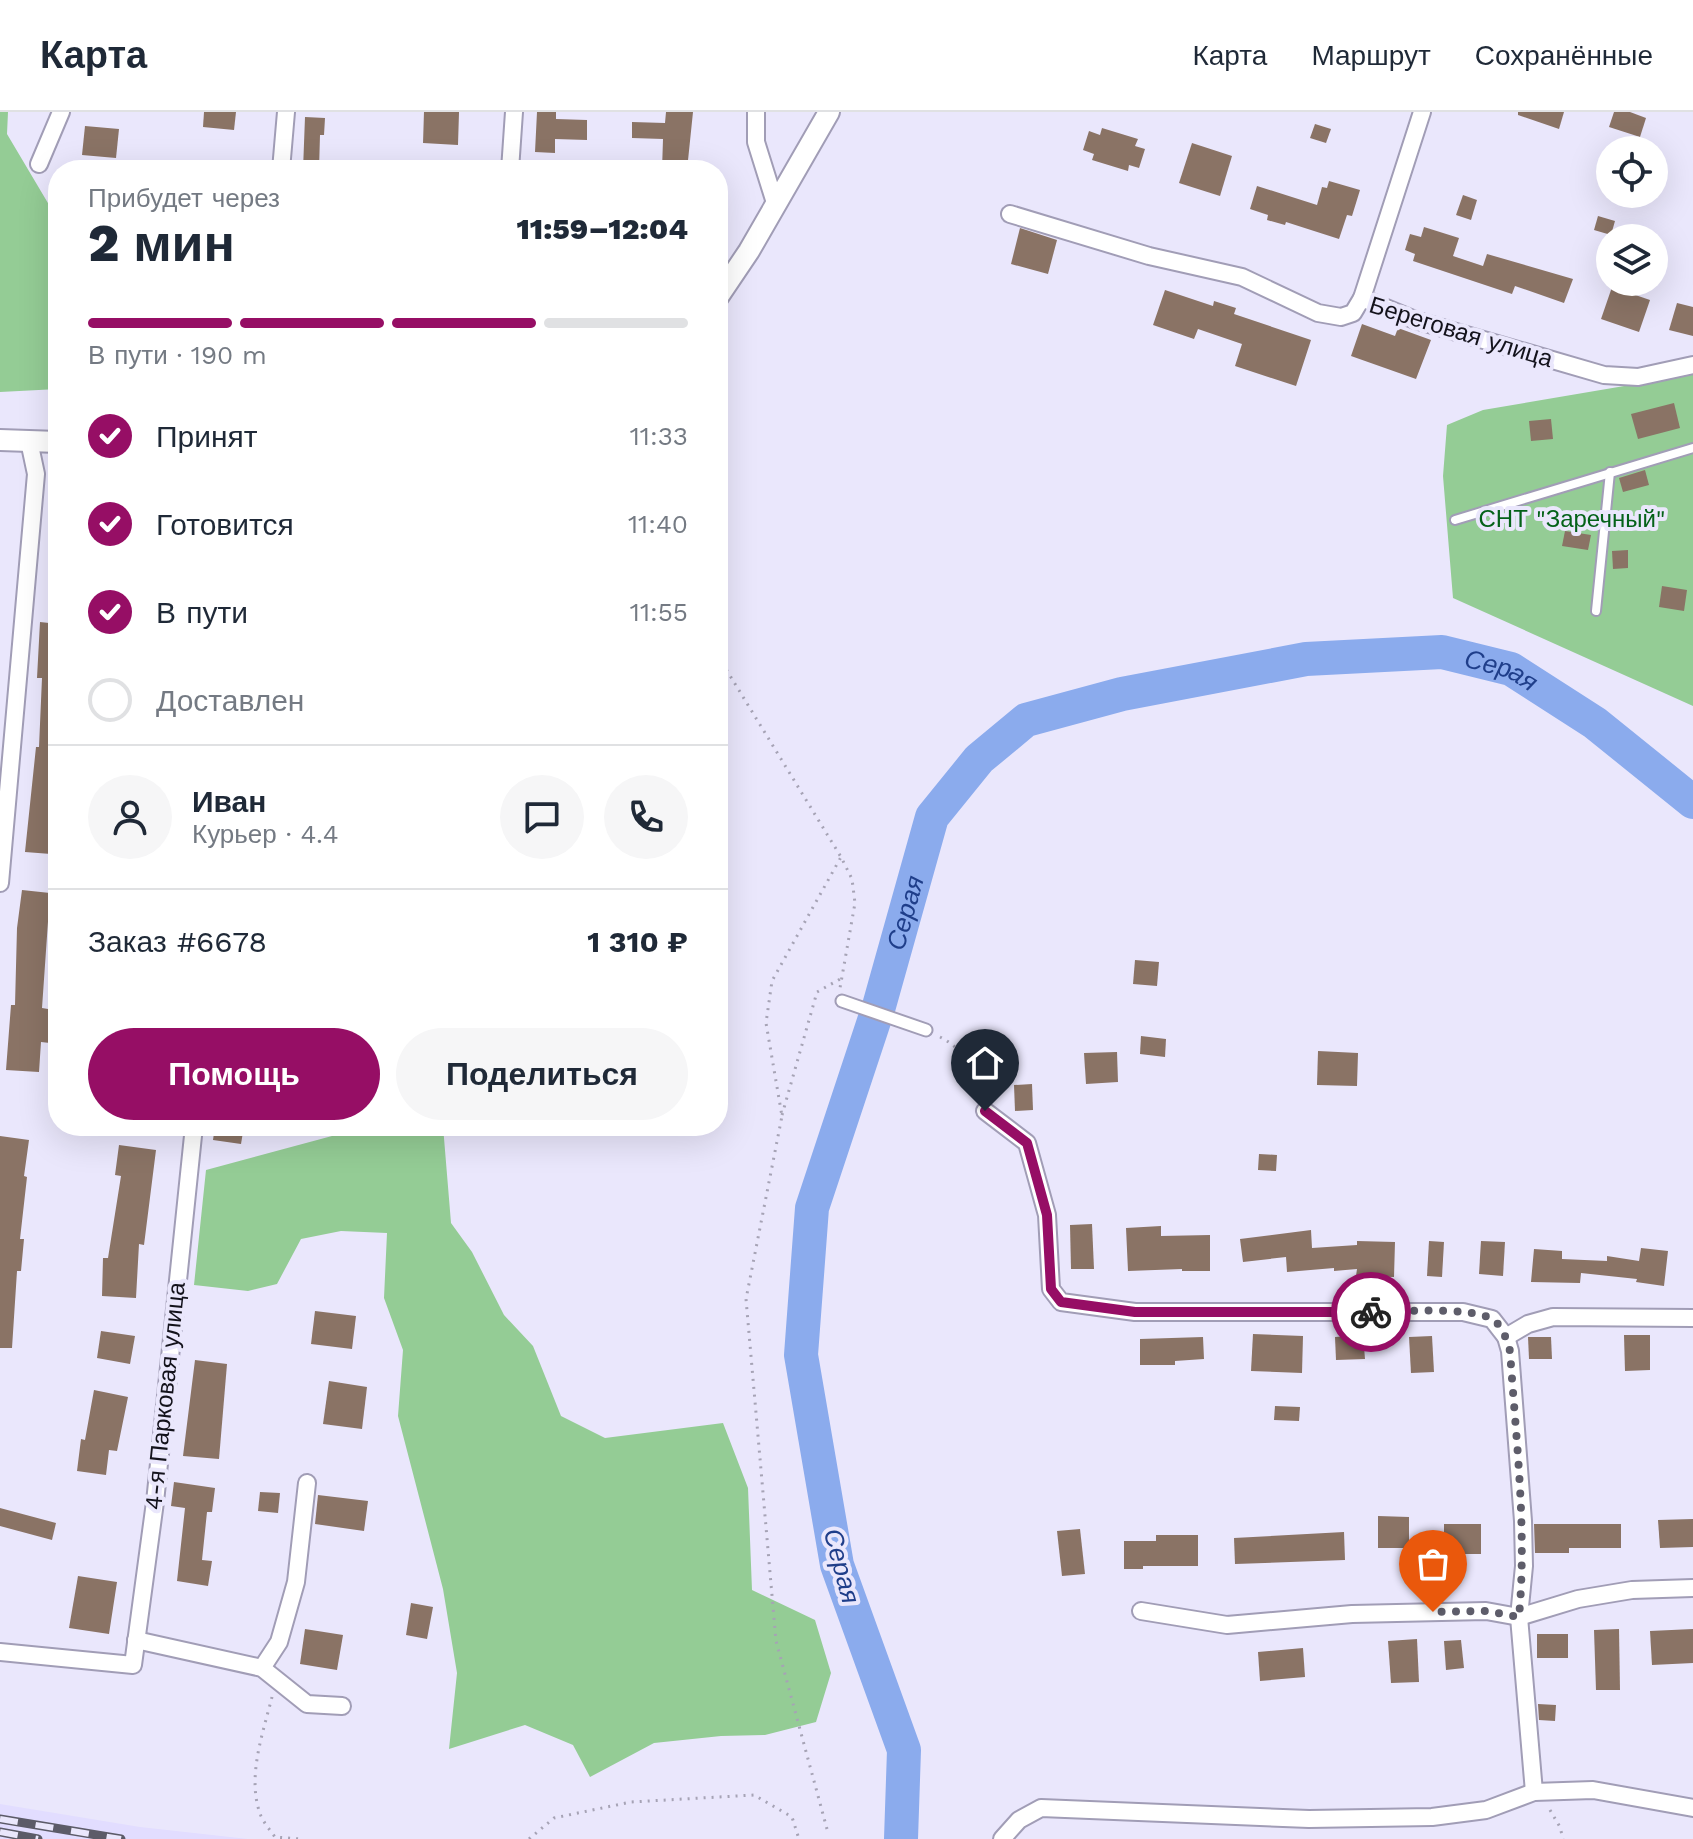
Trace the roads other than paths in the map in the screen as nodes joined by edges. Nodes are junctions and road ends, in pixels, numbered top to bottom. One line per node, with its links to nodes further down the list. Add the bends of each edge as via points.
1 (61, 112): 9 (street)
2 (286, 112): 7 (street)
3 (514, 112): 8 (street)
4 (756, 112): 10 (street, via 756,142)
5 (829, 112): 10 (street)
6 (1422, 112): 13 (street)
7 (282, 160)
8 (511, 160)
9 (39, 164)
10 (776, 206): 12 (street)
11 (1010, 214): 13 (street, Береговая улица, via 1149,256 1242,277 1318,313 1353,313)
12 (728, 281)
13 (1362, 298): 14 (street, Береговая улица, via 1415,320 1604,375 1638,377)
14 (1693, 365)
15 (0, 440): 16 (street)
16 (29, 441): 17 (street); 22 (street, via 36,474)
17 (48, 442)
18 (1693, 448): 19 (lane)
19 (1610, 472): 20 (lane); 21 (lane)
20 (1455, 520)
21 (1596, 611)
22 (0, 883)
23 (842, 1001): 24 (street)
24 (926, 1030)
25 (985, 1111): 28 (street, via 1027,1143 1047,1215 1051,1289 1061,1302 1135,1312 1463,1312 1492,1319)
26 (193, 1136): 33 (street, 4-я Парковая улица)
27 (1693, 1318): 28 (street, via 1553,1317)
28 (1506, 1337): 32 (street, via 1523,1521)
29 (307, 1483): 35 (street, via 296,1582)
30 (1693, 1588): 32 (street, via 1632,1590)
31 (1141, 1611): 32 (street, via 1227,1625 1352,1614 1486,1611)
32 (1519, 1617): 37 (street)
33 (136, 1640): 34 (street, 4-я Парковая улица, via 133,1665); 35 (street)
34 (0, 1652)
35 (267, 1673): 36 (street, via 307,1704)
36 (342, 1706)
37 (1534, 1792): 38 (street, via 1593,1790); 39 (street, via 1486,1810 1432,1817 1309,1819 1041,1808 1019,1820)
38 (1693, 1808)
39 (1002, 1839)

